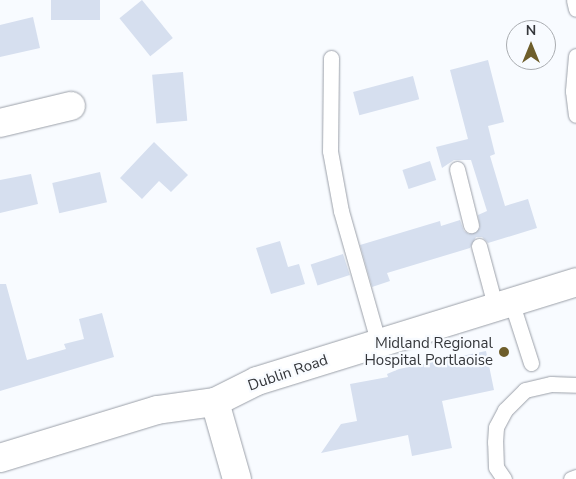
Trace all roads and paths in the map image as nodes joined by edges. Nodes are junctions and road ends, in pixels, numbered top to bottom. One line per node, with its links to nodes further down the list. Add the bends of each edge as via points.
1 (574, 0): 2 (lane)
2 (576, 9)
3 (576, 56): 6 (lane, via 573,91)
4 (331, 58): 13 (lane, via 330,152 341,211)
5 (70, 106): 7 (main road)
6 (576, 115)
7 (0, 123)
8 (457, 169): 9 (lane)
9 (471, 225)
10 (479, 246): 12 (lane)
11 (576, 282): 12 (main road, Dublin Road)
12 (504, 307): 13 (main road, Dublin Road); 14 (lane)
13 (379, 344): 16 (main road, Dublin Road, via 257,381)
14 (531, 363)
15 (576, 385): 20 (lane, via 551,384 525,390 505,410 496,427 495,442 496,467)
16 (215, 402): 17 (main road, Dublin Road, via 157,410); 19 (main road)
17 (0, 458)
18 (576, 477): 21 (lane)
19 (237, 479)
20 (504, 479)
21 (571, 479)

